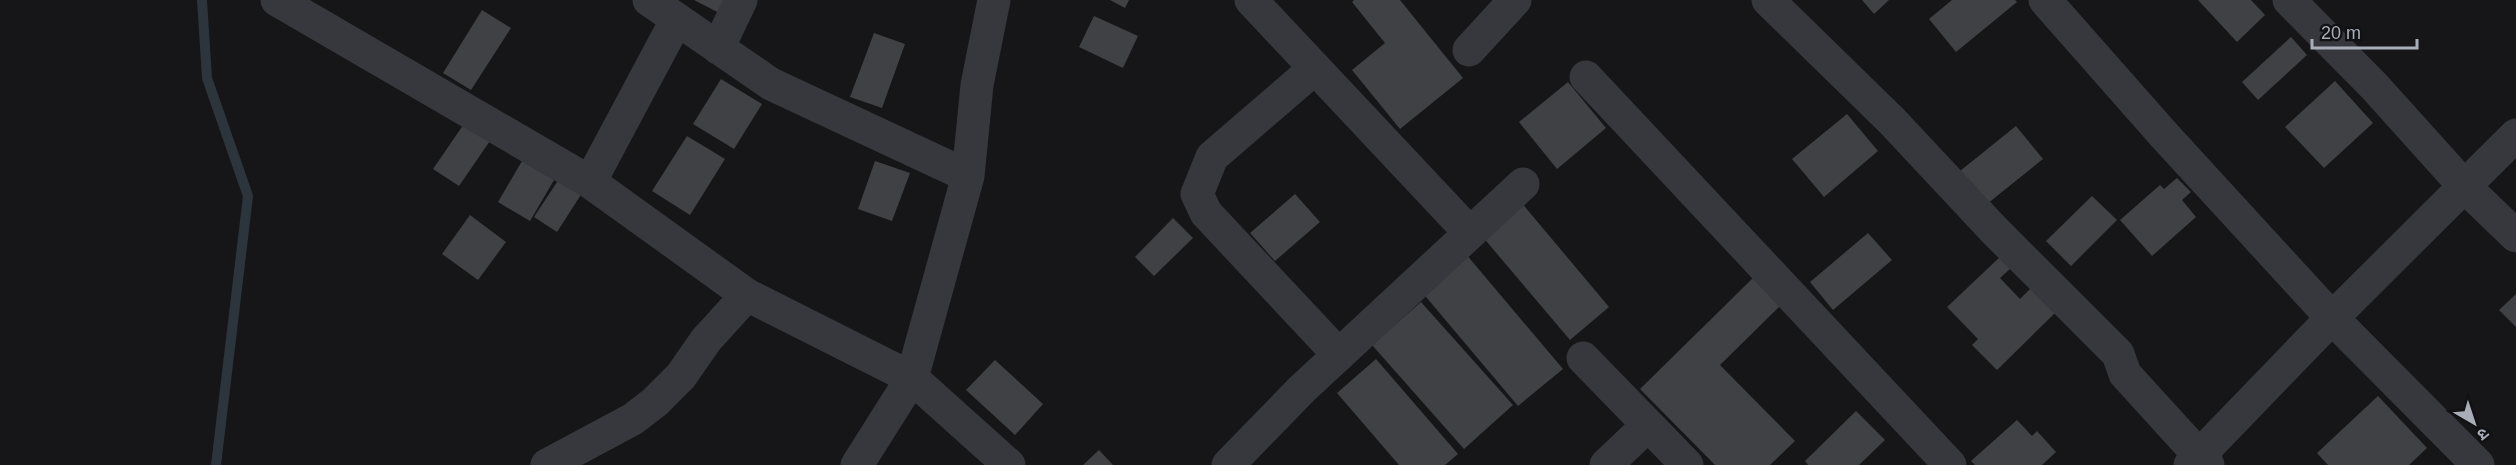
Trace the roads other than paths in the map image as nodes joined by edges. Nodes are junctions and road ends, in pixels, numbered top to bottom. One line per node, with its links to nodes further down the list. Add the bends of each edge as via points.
1 (277, 0): 17 (street)
2 (649, 0): 10 (street)
3 (741, 0): 11 (street)
4 (994, 0): 16 (street, via 977,85)
5 (1251, 0): 13 (street)
6 (1515, 0): 12 (street)
7 (1768, 0): 28 (street, via 1892,121 2118,354 2125,374)
8 (2045, 0): 23 (street)
9 (2289, 0): 19 (street)
10 (677, 19): 11 (street); 17 (street)
11 (718, 48): 16 (street, via 771,84)
12 (1469, 50)
13 (1314, 69): 20 (street); 24 (street, via 1212,157 1197,194 1206,213)
14 (1586, 77): 35 (street)
15 (2516, 135): 19 (street)
16 (968, 176): 26 (street)
17 (590, 182): 22 (street)
18 (1523, 184): 20 (street)
19 (2465, 187): 21 (street); 23 (street)
20 (1470, 233): 24 (street)
21 (2516, 236)
22 (747, 295): 26 (street); 29 (street, via 655,402 633,419)
23 (2332, 318): 28 (street); 36 (street)
24 (1339, 355): 32 (street)
25 (1583, 358): 27 (street)
26 (912, 378): 30 (street); 31 (street)
27 (1647, 426): 33 (street); 34 (street)
28 (2199, 462)
29 (547, 465)
30 (857, 465)
31 (1009, 465)
32 (1228, 465)
33 (1606, 465)
34 (1687, 465)
35 (1950, 465)
36 (2478, 465)

